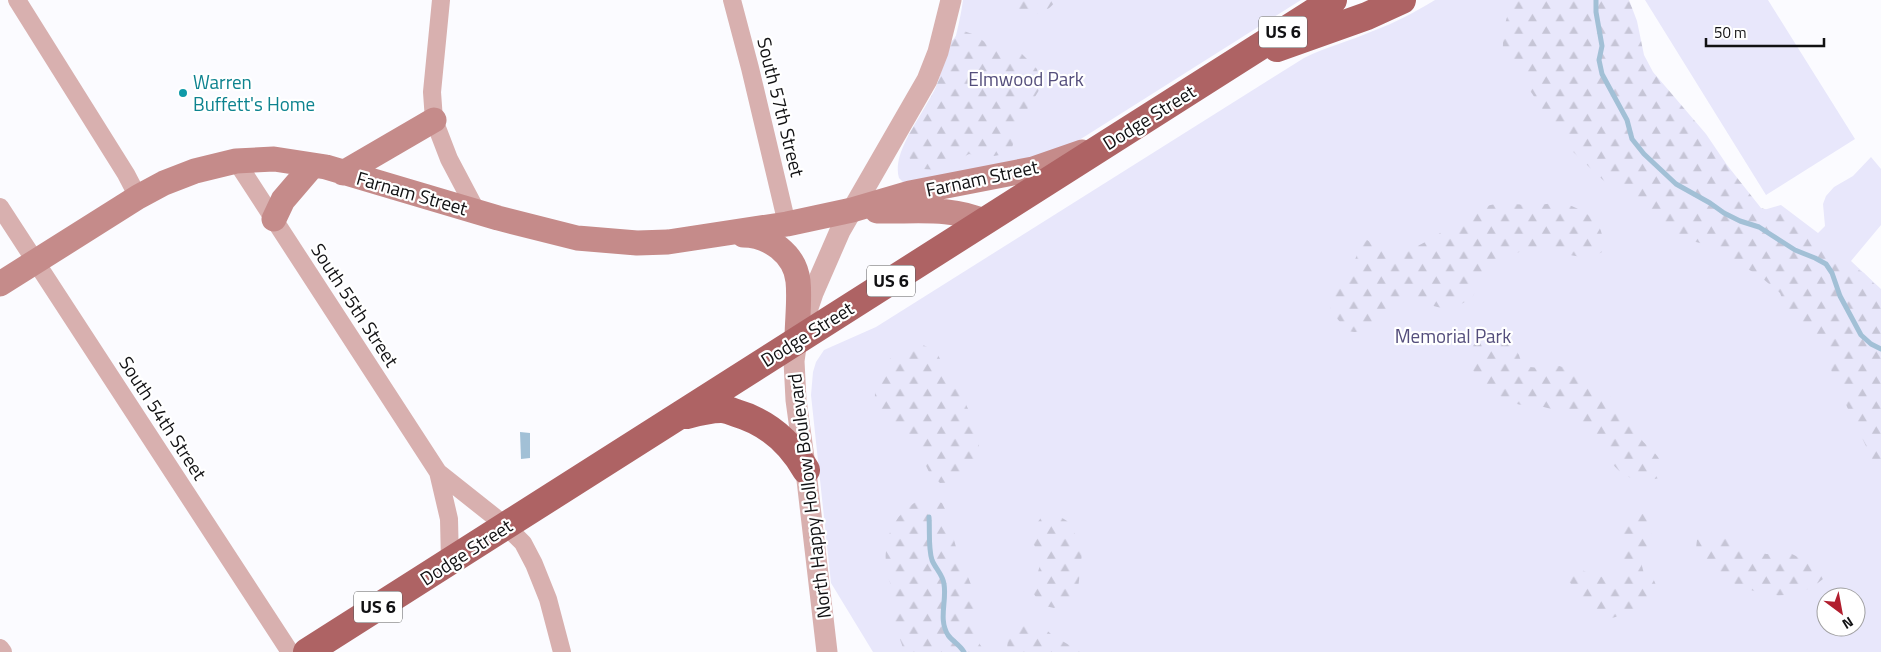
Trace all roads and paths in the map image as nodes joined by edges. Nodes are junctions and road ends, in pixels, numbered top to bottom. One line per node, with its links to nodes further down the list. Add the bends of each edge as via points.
1 (16, 0): 13 (street)
2 (441, 0): 8 (street, via 432,92)
3 (732, 0): 19 (street, South 57th Street)
4 (951, 0): 15 (street, North Happy Hollow Boulevard, via 927,80)
5 (1333, 0): 7 (highway, Dodge Street / US 6)
6 (1402, 0): 7 (highway)
7 (1234, 64): 9 (highway, Dodge Street / US 6)
8 (434, 120): 12 (main road); 16 (street, via 448,159)
9 (1110, 142): 15 (main road, Farnam Street, via 1033,169 910,194); 18 (highway, Dodge Street / US 6)
10 (236, 161): 11 (main road, Farnam Street, via 274,159); 13 (main road, Farnam Street, via 194,171); 17 (street, South 55th Street)
11 (313, 165): 12 (main road, Farnam Street); 17 (main road, via 283,200)
12 (343, 173): 16 (main road, Farnam Street)
13 (138, 197): 21 (main road, Farnam Street)
14 (0, 207): 21 (street, South 54th Street)
15 (852, 210): 18 (main road, Farnam Street, via 957,213); 19 (main road, Farnam Street); 23 (street, North Happy Hollow Boulevard, via 817,285)
16 (477, 212): 20 (main road, Farnam Street, via 599,241 668,242)
17 (274, 219): 26 (street, South 55th Street)
18 (985, 222): 23 (highway, Dodge Street / US 6)
19 (788, 224): 20 (main road, Farnam Street)
20 (728, 234): 23 (main road, via 761,237 785,254 798,283)
21 (36, 262): 22 (main road, Farnam Street); 31 (street, South 54th Street)
22 (0, 284)
23 (797, 340): 24 (highway, Dodge Street / US 6); 25 (street, North Happy Hollow Boulevard, via 794,361 796,400)
24 (669, 421): 25 (highway, via 723,409 751,417 790,445); 27 (highway, Dodge Street / US 6)
25 (806, 470): 34 (street, North Happy Hollow Boulevard)
26 (438, 472): 27 (street, South 55th Street); 28 (street, South 55th Street, via 449,519)
27 (506, 526): 28 (highway, Dodge Street / US 6); 33 (street, South 55th Street, via 523,543 534,564 548,599)
28 (450, 562): 32 (highway, Dodge Street / US 6)
29 (0, 648): 30 (street)
30 (2, 652)
31 (290, 652)
32 (307, 652)
33 (562, 652)
34 (827, 652)

